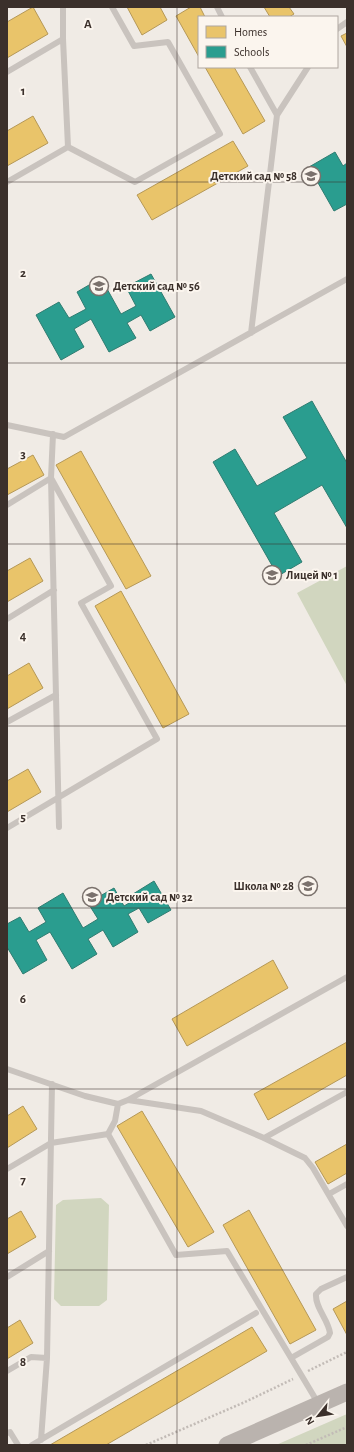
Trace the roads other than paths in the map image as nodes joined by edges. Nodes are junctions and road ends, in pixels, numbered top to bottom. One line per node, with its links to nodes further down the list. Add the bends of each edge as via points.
1 (63, 7): 7 (lane)
2 (112, 7): 12 (lane, via 134,46 168,42 220,134 135,182)
3 (217, 7): 4 (lane)
4 (222, 16)
5 (347, 22): 6 (lane)
6 (338, 28)
7 (63, 39): 10 (lane); 12 (lane)
8 (251, 68): 11 (lane)
9 (307, 68): 11 (lane)
10 (7, 72)
11 (277, 115): 15 (lane)
12 (68, 147): 13 (lane)
13 (7, 182)
14 (347, 279): 15 (lane)
15 (251, 333): 17 (lane, via 64,437)
16 (7, 425): 17 (lane)
17 (53, 434): 18 (lane)
18 (51, 478): 19 (lane); 20 (lane); 24 (lane, via 112,586 81,604 157,739)
19 (7, 505)
20 (54, 590): 21 (lane); 22 (lane)
21 (7, 619)
22 (56, 695): 23 (lane); 24 (lane)
23 (7, 722)
24 (58, 798): 25 (lane); 26 (lane)
25 (59, 827)
26 (7, 828)
27 (347, 977): 31 (lane)
28 (7, 1069): 29 (lane)
29 (52, 1084): 32 (lane); 35 (lane)
30 (347, 1092): 34 (lane)
31 (128, 1100): 32 (lane); 34 (lane, via 201,1111)
32 (118, 1104): 33 (lane)
33 (108, 1134): 35 (lane); 45 (lane, via 176,1255 227,1251)
34 (264, 1138): 38 (lane, via 305,1158)
35 (51, 1143): 36 (lane); 40 (lane)
36 (7, 1169)
37 (347, 1184): 38 (lane)
38 (329, 1194): 39 (lane)
39 (347, 1226)
40 (49, 1251): 41 (lane); 44 (lane)
41 (7, 1276)
42 (347, 1277): 45 (lane, via 316,1294 315,1300 329,1328 328,1337)
43 (256, 1313): 50 (lane)
44 (47, 1358): 46 (lane, via 31,1357); 50 (lane)
45 (291, 1358): 48 (lane)
46 (7, 1371)
47 (347, 1392): 48 (main road)
48 (319, 1404): 53 (main road)
49 (7, 1433): 51 (lane, via 10,1432)
50 (41, 1440): 52 (lane)
51 (18, 1445)
52 (32, 1445)
53 (227, 1445)

